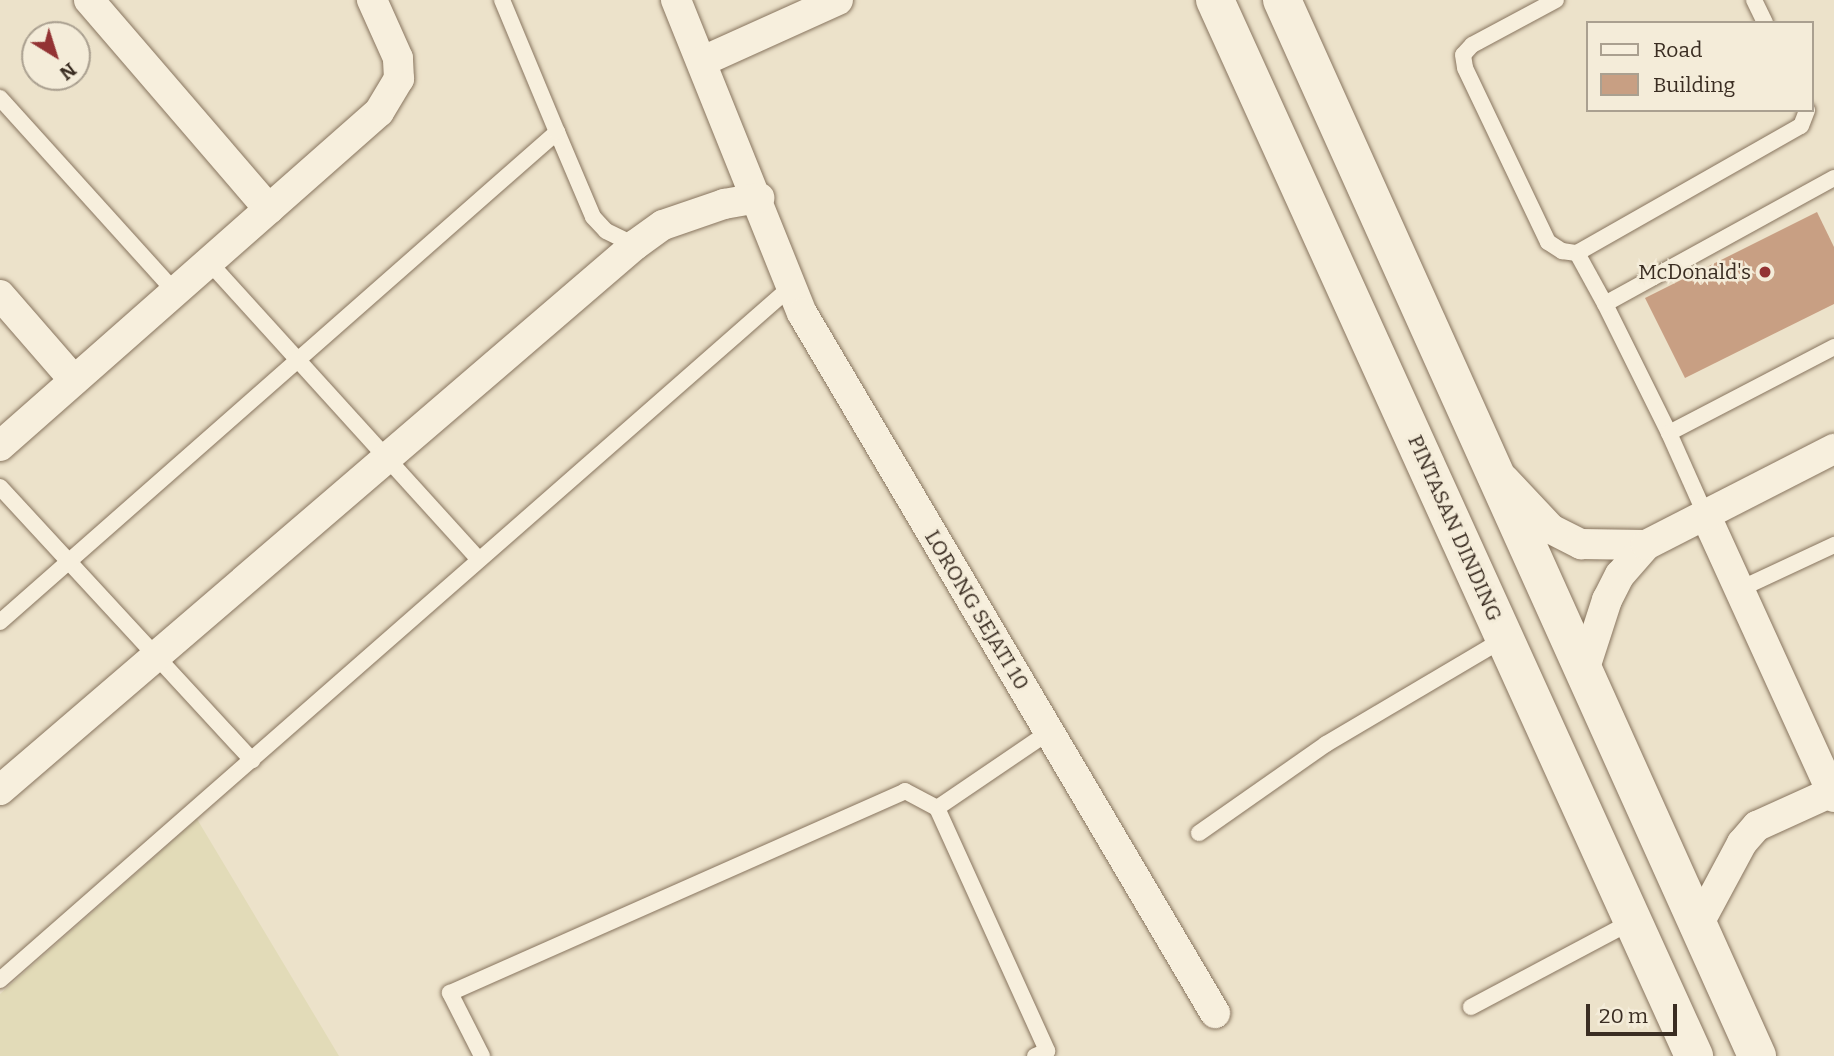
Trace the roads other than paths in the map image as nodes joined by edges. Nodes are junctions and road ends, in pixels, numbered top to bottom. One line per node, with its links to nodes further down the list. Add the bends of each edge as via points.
1 (372, 0): 17 (street, via 398,58 399,79 379,112)
2 (502, 0): 14 (lane)
3 (676, 0): 11 (street, LORONG SEJATI 10)
4 (838, 0): 11 (street)
5 (1215, 0): 41 (main road, PINTASAN DINDING)
6 (1282, 0): 32 (main road)
7 (1556, 0): 19 (lane, via 1472,45 1463,55 1465,68 1548,242)
8 (1754, 0): 10 (lane)
9 (93, 1): 17 (street)
10 (1764, 21)
11 (703, 61): 16 (street, LORONG SEJATI 10)
12 (0, 98): 22 (lane)
13 (1806, 112): 19 (lane, via 1801,126)
14 (557, 132): 18 (lane, via 593,218 606,231); 26 (lane)
15 (1834, 178): 24 (lane)
16 (759, 198): 18 (street, via 724,204 663,225); 21 (street, LORONG SEJATI 10)
17 (269, 209): 20 (street)
18 (635, 245): 31 (street)
19 (1577, 253): 24 (lane)
20 (208, 262): 22 (street); 26 (lane)
21 (793, 285): 37 (lane); 44 (street, LORONG SEJATI 10, via 802,313)
22 (175, 292): 27 (street)
23 (0, 295): 27 (street)
24 (1605, 304): 28 (lane)
25 (1834, 347): 28 (lane)
26 (298, 361): 31 (lane); 38 (lane)
27 (74, 380): 29 (street)
28 (1669, 433): 34 (lane)
29 (0, 446)
30 (1834, 449): 34 (street)
31 (386, 458): 37 (lane); 42 (street)
32 (1491, 465): 35 (street, via 1551,528 1581,544); 43 (main road)
33 (0, 487): 38 (lane)
34 (1705, 513): 35 (street); 39 (street)
35 (1646, 545): 43 (street, via 1620,575 1607,600)
36 (1834, 545): 39 (lane)
37 (478, 559): 45 (lane)
38 (68, 561): 40 (lane); 42 (lane)
39 (1740, 589): 47 (street)
40 (0, 622)
41 (1505, 638): 49 (lane, via 1326,744); 50 (main road, PINTASAN DINDING)
42 (155, 658): 45 (lane); 46 (street)
43 (1584, 671): 51 (main road)
44 (1049, 732): 48 (lane); 54 (street, LORONG SEJATI 10)
45 (252, 760): 52 (lane)
46 (0, 790)
47 (1833, 793): 51 (street, via 1757,826 1742,843)
48 (937, 808): 55 (lane, via 905,791 450,993); 56 (lane, via 1047,1051)
49 (1199, 833)
50 (1634, 921): 53 (lane); 57 (main road, PINTASAN DINDING)
51 (1698, 925): 58 (main road)
52 (0, 980)
53 (1471, 1007)
54 (1215, 1013)
55 (482, 1056)
56 (1035, 1056)
57 (1694, 1056)
58 (1757, 1056)

